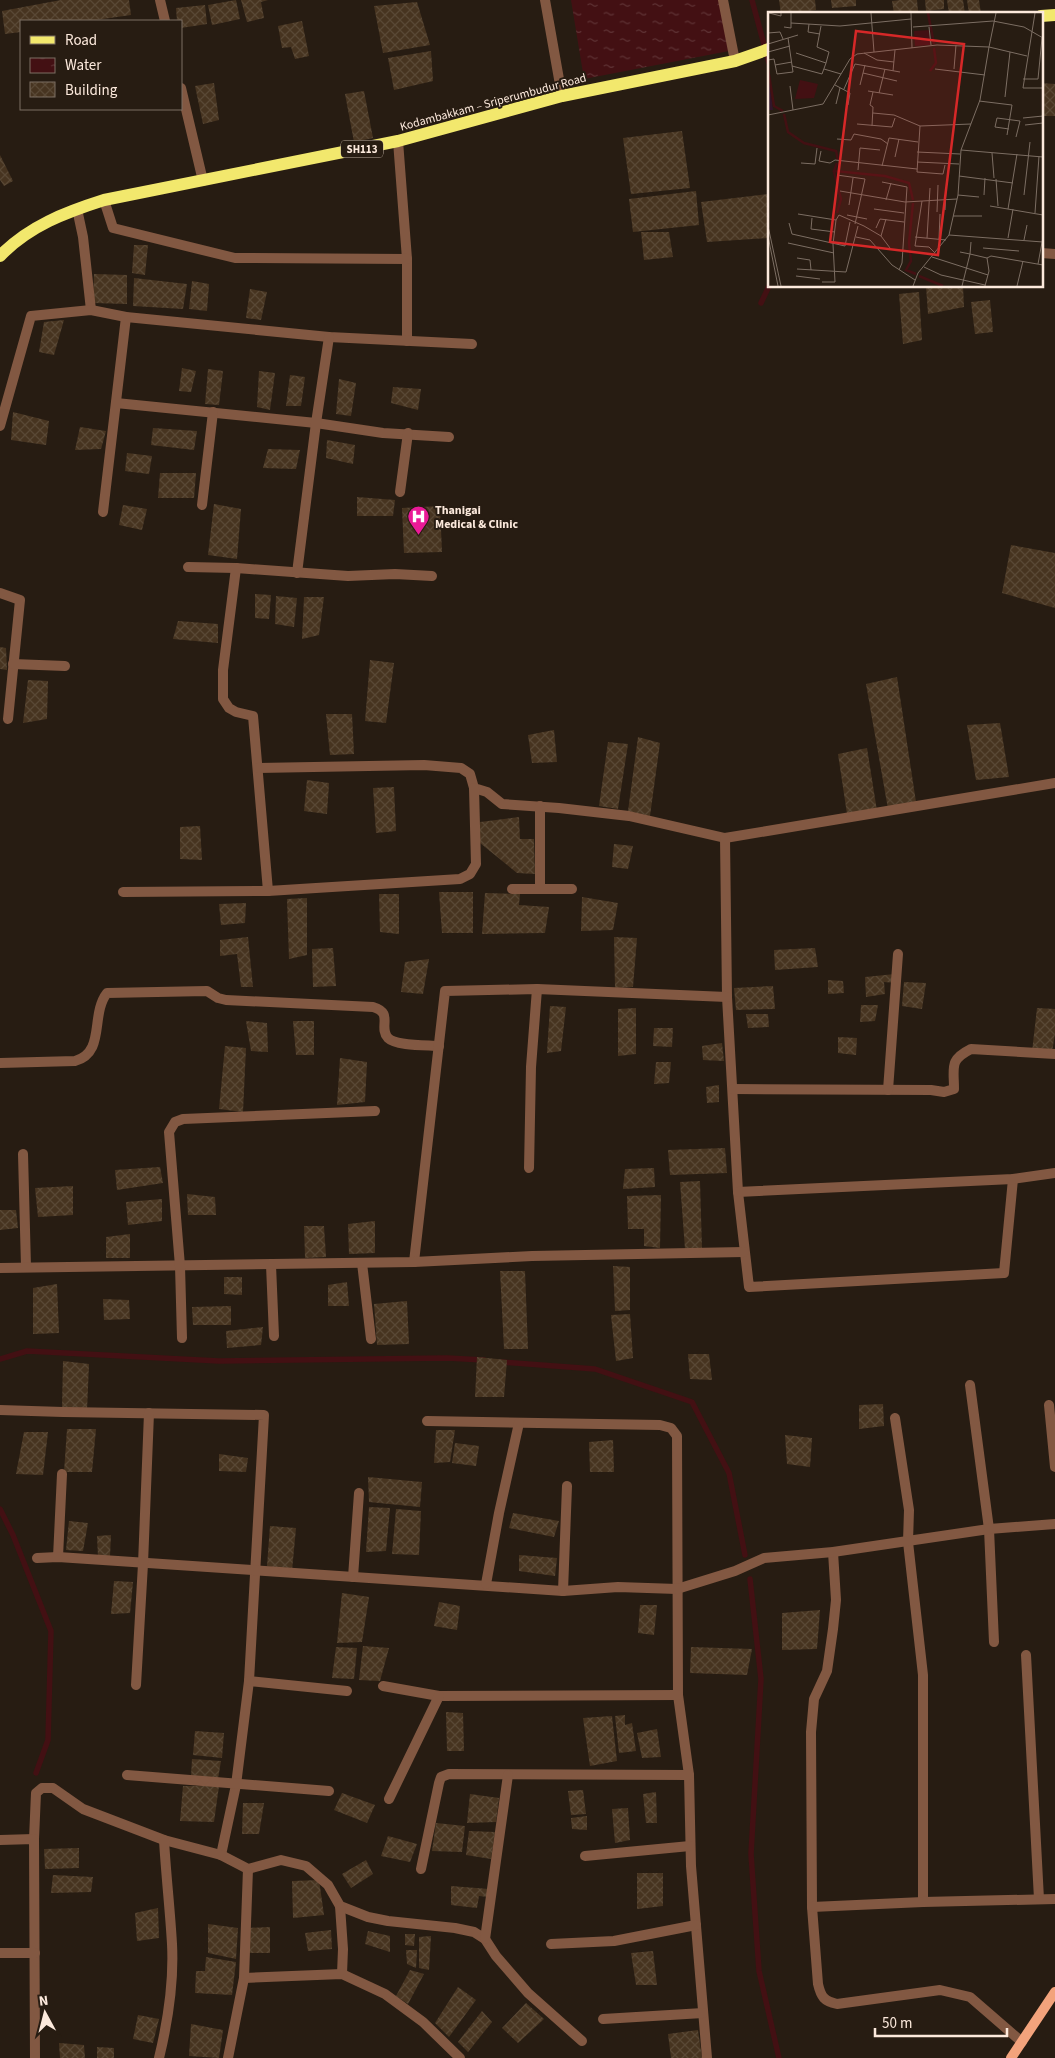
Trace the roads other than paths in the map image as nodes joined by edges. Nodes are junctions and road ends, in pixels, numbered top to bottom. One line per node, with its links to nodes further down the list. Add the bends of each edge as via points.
1 (160, 0): 6 (street)
2 (545, 0): 10 (street)
3 (723, 0): 8 (street)
4 (1055, 15): 5 (main road)
5 (1042, 16)
6 (165, 20)
7 (768, 49): 8 (main road, Kodambakkam – Sriperumbudur Road / SH113)
8 (735, 61): 10 (main road, Kodambakkam – Sriperumbudur Road / SH113)
9 (182, 92): 12 (street)
10 (562, 96): 11 (main road, Kodambakkam – Sriperumbudur Road / SH113)
11 (398, 141): 12 (main road, Kodambakkam – Sriperumbudur Road / SH113); 18 (street)
12 (203, 181): 13 (main road, Kodambakkam – Sriperumbudur Road / SH113)
13 (104, 200): 14 (main road, Kodambakkam – Sriperumbudur Road / SH113); 18 (street, via 113,228 235,258)
14 (76, 209): 17 (main road, Kodambakkam – Sriperumbudur Road / SH113, via 39,225); 19 (street, via 83,237)
15 (1042, 253): 16 (street)
16 (1055, 254)
17 (0, 256)
18 (407, 259): 22 (street)
19 (91, 310): 20 (street); 27 (street, via 31,316)
20 (126, 317): 21 (street); 24 (street)
21 (329, 337): 22 (street); 26 (street)
22 (407, 340): 23 (street)
23 (472, 344)
24 (116, 402): 25 (street); 32 (street)
25 (213, 412): 26 (street); 31 (street)
26 (316, 423): 28 (street, via 384,433); 35 (street)
27 (0, 426)
28 (408, 433): 29 (street); 30 (street)
29 (449, 437)
30 (400, 492)
31 (202, 505)
32 (103, 512)
33 (188, 567): 34 (street)
34 (236, 568): 35 (street); 41 (street, via 223,700 236,712 253,716)
35 (297, 573): 36 (street)
36 (432, 576)
37 (0, 593): 38 (street, via 20,600)
38 (13, 664): 39 (street); 40 (street)
39 (65, 666)
40 (8, 718)
41 (258, 768): 43 (street, via 450,766 470,774); 49 (street)
42 (1055, 783): 45 (street)
43 (474, 788): 44 (street, via 487,792 502,804); 49 (street, via 476,864 470,874 460,879)
44 (540, 806): 45 (street, via 629,816); 47 (street)
45 (725, 838): 53 (street)
46 (512, 889): 47 (street)
47 (540, 889): 48 (street)
48 (572, 889)
49 (268, 891): 50 (street)
50 (123, 892)
51 (898, 954): 58 (street)
52 (537, 989): 53 (street); 54 (street, via 445,991); 61 (street)
53 (727, 997): 57 (street)
54 (439, 1046): 56 (street, via 389,1039 384,1014 372,1007 226,1000 207,991 108,993 99,1008 94,1044 85,1058); 66 (street)
55 (1055, 1054): 58 (street, via 971,1049 958,1056 954,1064 954,1089 944,1092)
56 (0, 1063)
57 (733, 1089): 58 (street); 64 (street)
58 (888, 1090)
59 (375, 1111): 69 (street, via 183,1119 175,1122 169,1132)
60 (23, 1154): 70 (street)
61 (528, 1168)
62 (1055, 1173): 63 (street)
63 (1013, 1179): 64 (street); 65 (street, via 1004,1273 749,1287)
64 (738, 1192): 65 (street)
65 (744, 1252): 66 (street)
66 (414, 1262): 67 (street)
67 (362, 1263): 68 (street); 74 (street)
68 (271, 1265): 69 (street); 72 (street)
69 (180, 1266): 70 (street); 73 (street)
70 (26, 1267): 71 (street)
71 (0, 1268)
72 (274, 1336)
73 (182, 1338)
74 (371, 1339)
75 (970, 1385): 87 (street)
76 (1049, 1405): 82 (street)
77 (0, 1410): 78 (street)
78 (150, 1413): 92 (street); 93 (street, via 264,1415)
79 (895, 1418): 88 (street, via 909,1510)
80 (427, 1421): 81 (street)
81 (520, 1423): 95 (street); 96 (street, via 660,1425 671,1428 677,1436 678,1446)
82 (1055, 1467)
83 (62, 1474): 90 (street)
84 (567, 1486): 97 (street)
85 (359, 1493): 94 (street)
86 (1055, 1524): 87 (street)
87 (989, 1530): 88 (street); 98 (street)
88 (908, 1542): 89 (street); 122 (street, via 923,1675)
89 (833, 1552): 96 (street, via 764,1558 736,1571); 124 (street, via 836,1600 833,1630 827,1670 814,1699 811,1732)
90 (58, 1557): 91 (street); 92 (street)
91 (36, 1558)
92 (143, 1564): 93 (street); 101 (street)
93 (256, 1571): 94 (street); 100 (street)
94 (353, 1577): 95 (street)
95 (486, 1584): 97 (street)
96 (677, 1589): 97 (street); 104 (street)
97 (563, 1591)
98 (994, 1642)
99 (1026, 1656): 120 (street)
100 (249, 1681): 103 (street); 109 (street)
101 (136, 1685)
102 (383, 1686): 105 (street)
103 (347, 1691)
104 (678, 1695): 105 (street); 107 (street)
105 (439, 1696): 111 (street)
106 (508, 1775): 107 (street); 119 (street, via 449,1774 441,1777); 126 (street)
107 (688, 1775): 115 (street)
108 (127, 1776): 109 (street)
109 (236, 1786): 110 (street); 116 (street)
110 (329, 1791)
111 (389, 1799)
112 (34, 1839): 113 (street); 114 (street, via 36,1793 42,1788 53,1788 83,1809); 129 (street)
113 (0, 1840)
114 (164, 1840): 116 (street); 138 (street, via 172,1945 170,1996)
115 (690, 1846): 117 (street); 125 (street)
116 (221, 1855): 118 (street)
117 (585, 1856)
118 (248, 1869): 123 (street, via 281,1860 306,1866 328,1884); 131 (street)
119 (421, 1869)
120 (1039, 1899): 121 (street); 122 (street)
121 (1055, 1899)
122 (923, 1902): 124 (street)
123 (340, 1906): 126 (street, via 368,1917 456,1928 474,1932); 130 (street)
124 (812, 1906): 136 (street, via 818,1984 826,2001 836,2004 940,1990 957,1992 970,1997)
125 (696, 1925): 127 (street, via 614,1941); 133 (street)
126 (485, 1939): 135 (street, via 528,1993)
127 (551, 1944)
128 (0, 1953): 129 (street)
129 (35, 1953): 137 (street)
130 (342, 1974): 131 (street); 140 (street, via 385,1994 423,2022)
131 (244, 1978): 139 (street)
132 (1055, 1992): 136 (street)
133 (704, 2013): 134 (street); 141 (street)
134 (604, 2019)
135 (582, 2041)
136 (1022, 2042): 142 (street)
137 (35, 2058)
138 (159, 2058)
139 (228, 2058)
140 (460, 2058)
141 (707, 2058)
142 (1011, 2058)

